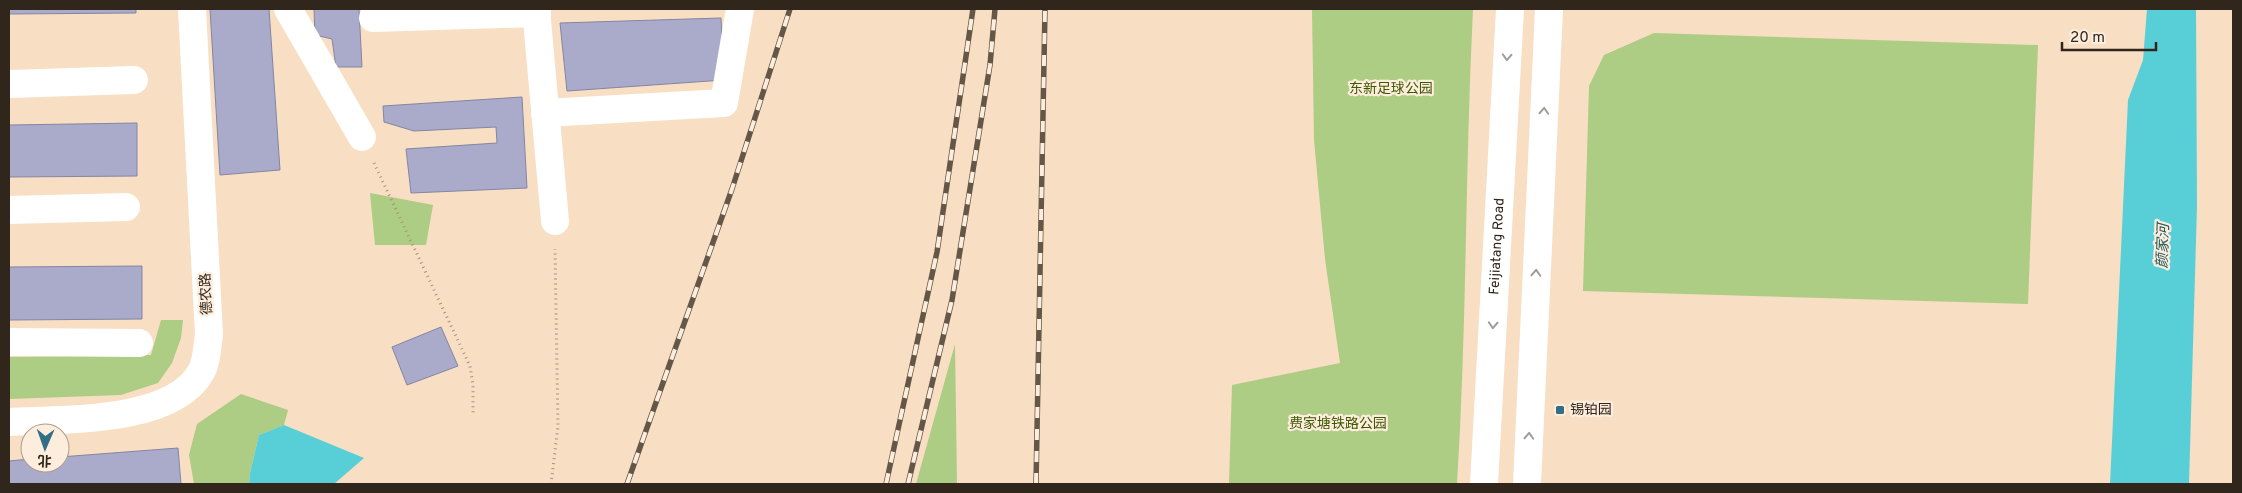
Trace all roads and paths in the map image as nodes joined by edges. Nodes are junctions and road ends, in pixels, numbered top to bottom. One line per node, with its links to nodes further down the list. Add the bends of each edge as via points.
1 (192, 9): 18 (street, 德农路, via 209,335 202,371 188,389 159,405 109,416)
2 (288, 9): 11 (street)
3 (740, 9): 10 (street, via 724,103)
4 (1510, 9): 20 (street, Feijiatang Road, one-way to 20)
5 (1548, 9): 21 (street, one-way to 5)
6 (537, 11): 7 (street); 10 (street)
7 (373, 18)
8 (134, 80): 9 (street)
9 (9, 84)
10 (545, 113): 14 (street)
11 (362, 138): 17 (path, via 470,366)
12 (126, 207): 13 (street)
13 (9, 210)
14 (555, 221): 19 (path, via 558,426)
15 (9, 342): 16 (street)
16 (139, 343)
17 (473, 414)
18 (9, 422)
19 (550, 484)
20 (1484, 484)
21 (1526, 484)

